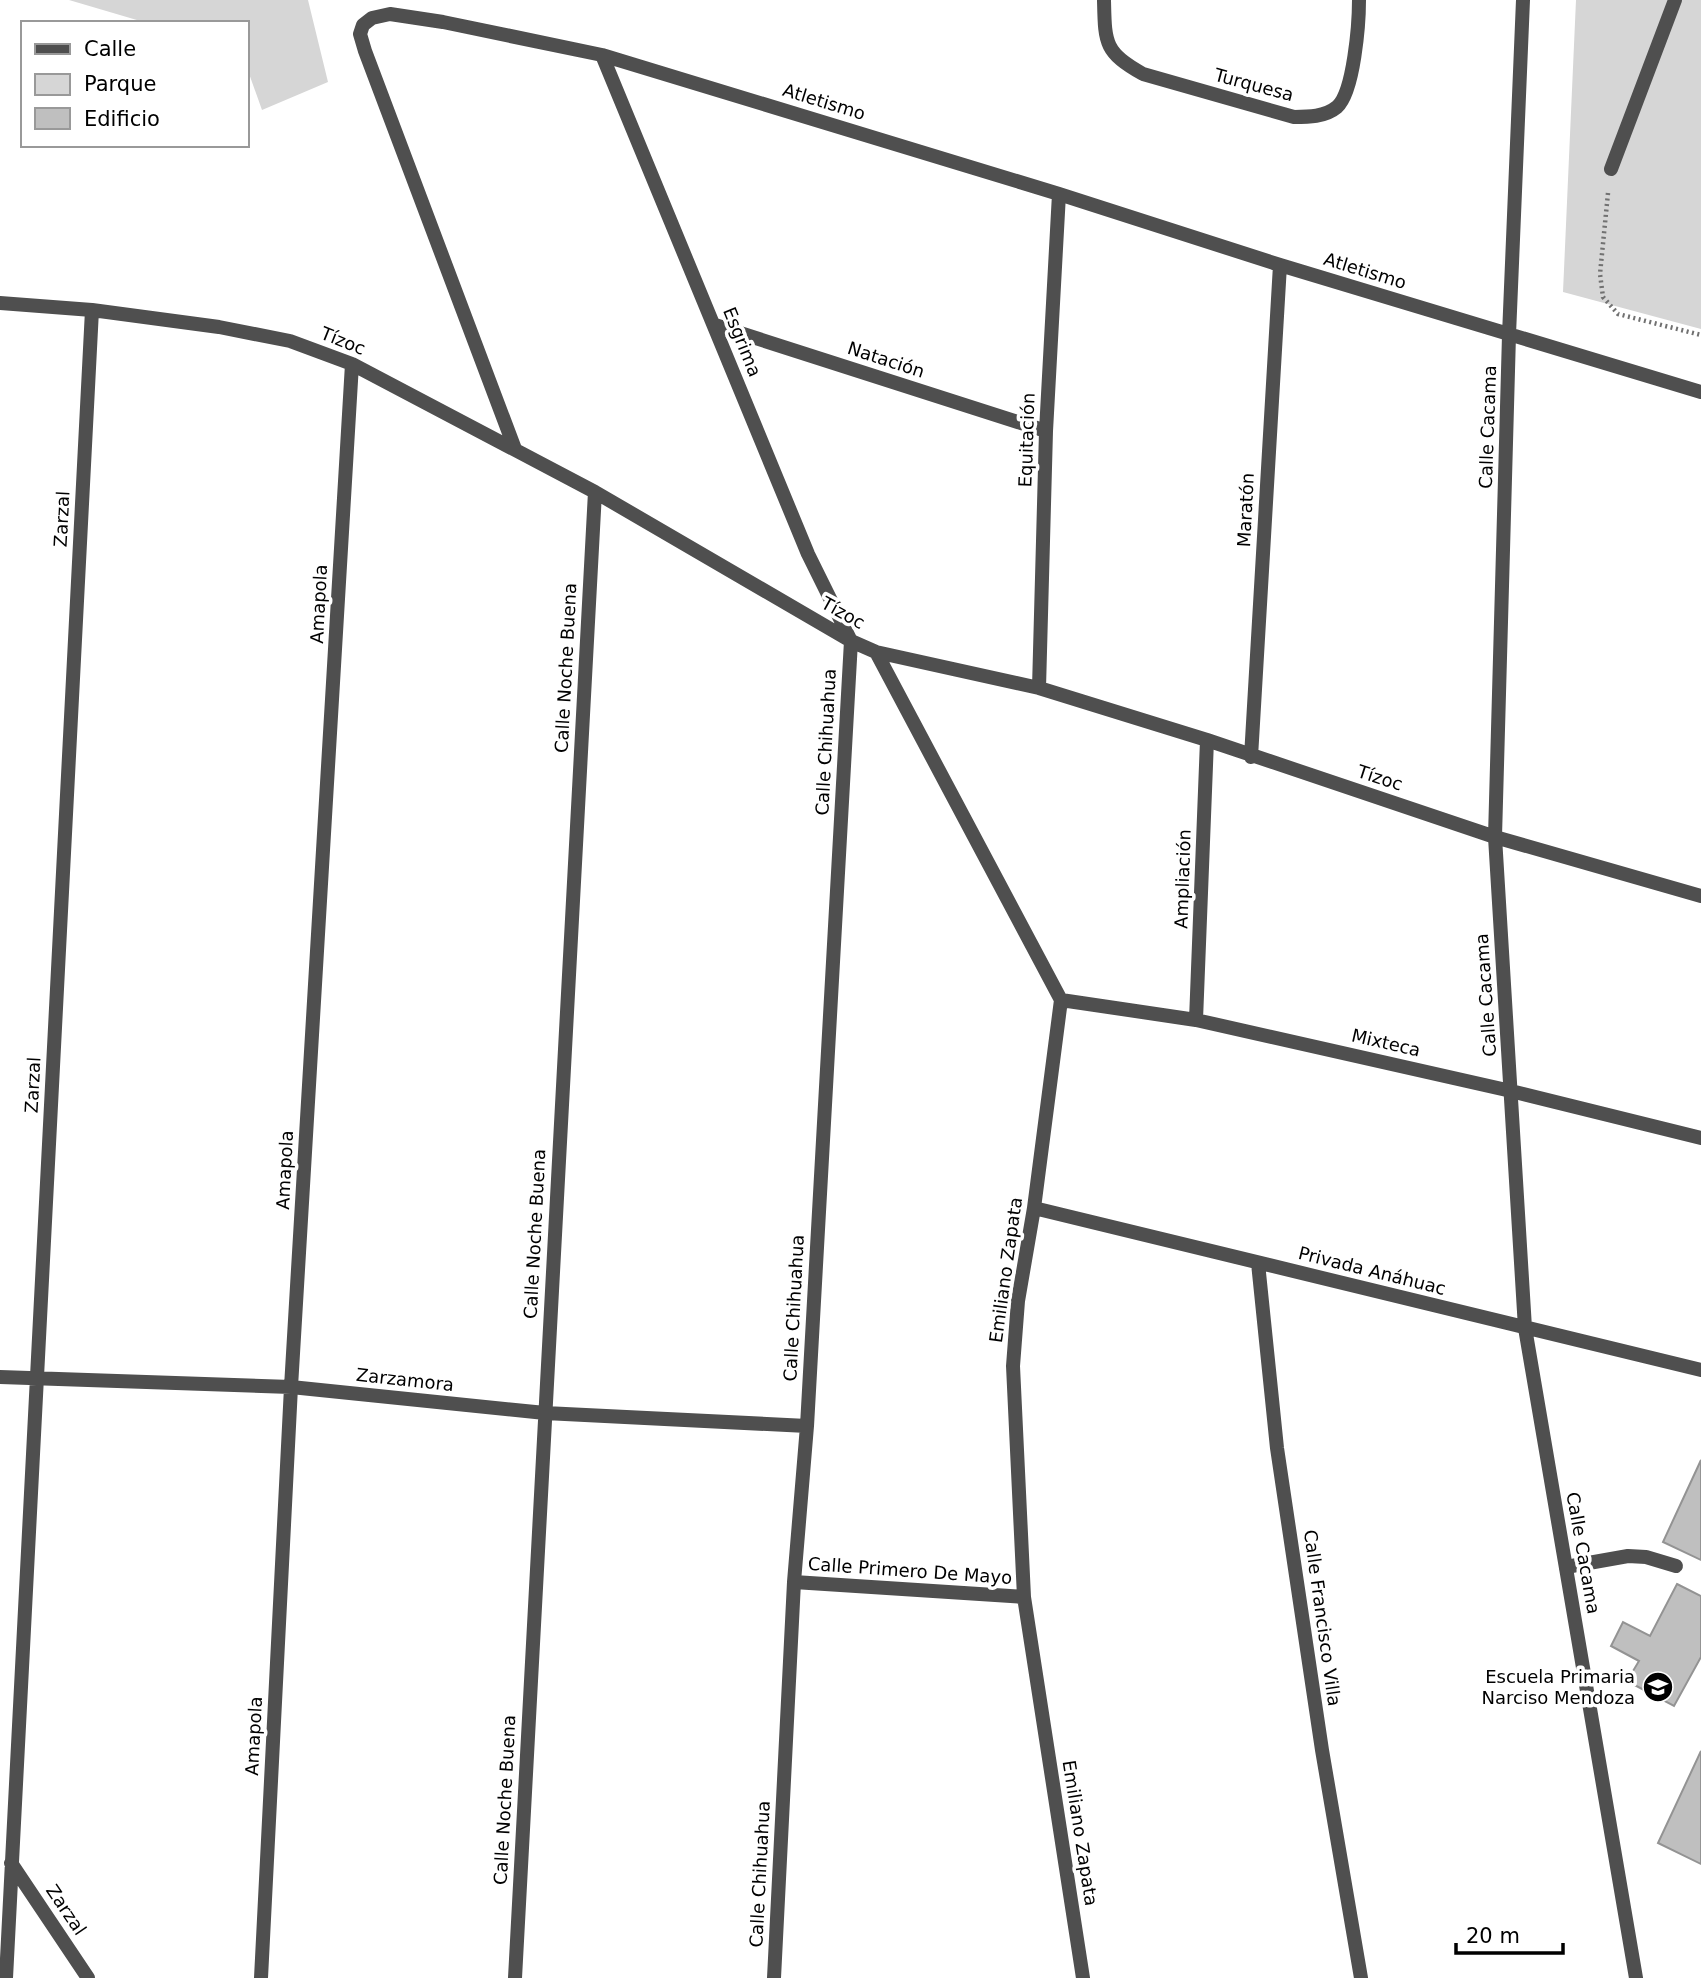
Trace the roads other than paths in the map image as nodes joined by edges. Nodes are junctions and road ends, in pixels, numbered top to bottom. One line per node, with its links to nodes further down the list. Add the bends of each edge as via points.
1 (1104, 0): 2 (street, Turquesa, via 1105,34 1122,62 1143,74 1294,117 1322,114 1337,106 1345,93 1354,57)
2 (1359, 0)
3 (1522, 0): 12 (street, Calle Cacama)
4 (1675, 0): 6 (street)
5 (602, 55): 7 (street, Atletismo); 11 (street, Esgrima); 16 (street, Atletismo, via 390,14 372,18 360,34)
6 (1611, 169)
7 (1059, 194): 8 (street, Atletismo); 15 (street, Equitación)
8 (1280, 265): 12 (street, Atletismo); 22 (street, Maratón)
9 (0, 303): 10 (street, Tízoc)
10 (92, 310): 13 (street, Tízoc, via 290,341); 34 (street, Zarzal)
11 (715, 325): 15 (street, Natación); 18 (street, Esgrima, via 808,554)
12 (1509, 335): 14 (street, Atletismo); 23 (street, Calle Cacama)
13 (352, 364): 16 (street, Tízoc); 35 (street, Amapola)
14 (1701, 391)
15 (1046, 431): 20 (street, Equitación)
16 (515, 449): 17 (street, Tízoc)
17 (595, 492): 18 (street, Tízoc); 36 (street, Calle Noche Buena)
18 (852, 641): 19 (street, Tízoc); 37 (street, Calle Chihuahua)
19 (876, 652): 20 (street, Tízoc); 25 (street)
20 (1039, 688): 21 (street, Tízoc)
21 (1207, 740): 22 (street, Tízoc); 26 (street, Ampliación)
22 (1251, 757): 23 (street, Tízoc)
23 (1496, 837): 24 (street, Tízoc); 27 (street, Calle Cacama)
24 (1701, 896)
25 (1061, 1000): 26 (street, Mixteca); 29 (street, Emiliano Zapata)
26 (1196, 1020): 27 (street, Mixteca)
27 (1511, 1091): 28 (street, Mixteca); 31 (street, Calle Cacama)
28 (1701, 1138)
29 (1034, 1208): 30 (street, Privada Anáhuac); 41 (street, Emiliano Zapata, via 1018,1301 1013,1366)
30 (1258, 1263): 31 (street, Privada Anáhuac); 49 (street, Calle Francisco Villa, via 1277,1448)
31 (1525, 1328): 32 (street, Privada Anáhuac); 39 (street, Calle Cacama)
32 (1701, 1370)
33 (0, 1377): 34 (street, Zarzamora)
34 (37, 1380): 35 (street, Zarzamora); 42 (street, Zarzal)
35 (291, 1387): 36 (street, Zarzamora); 45 (street, Amapola)
36 (545, 1413): 37 (street, Zarzamora); 46 (street, Calle Noche Buena)
37 (807, 1426): 40 (street, Calle Chihuahua)
38 (1675, 1566): 39 (street, via 1628,1556)
39 (1566, 1567): 50 (street, Calle Cacama)
40 (794, 1582): 41 (street, Calle Primero De Mayo); 47 (street, Calle Chihuahua)
41 (1024, 1597): 48 (street, Emiliano Zapata)
42 (11, 1863): 43 (street, Zarzal); 44 (street, Zarzal)
43 (6, 1978)
44 (88, 1978)
45 (261, 1978)
46 (515, 1978)
47 (774, 1978)
48 (1083, 1978)
49 (1361, 1978)
50 (1636, 1978)

